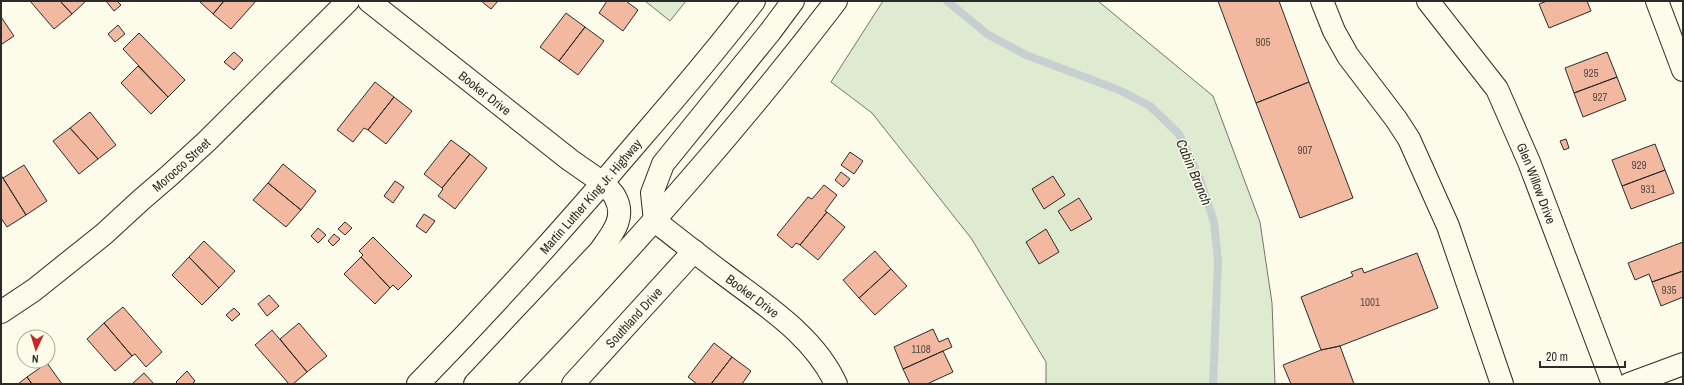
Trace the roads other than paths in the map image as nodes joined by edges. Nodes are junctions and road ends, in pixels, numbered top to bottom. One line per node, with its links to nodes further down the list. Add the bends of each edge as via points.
1 (348, 1): 13 (street, Morocco Street, via 170,175 104,234 34,290)
2 (369, 1): 10 (street, Booker Drive, via 570,160)
3 (754, 1): 10 (street, Martin Luther King Jr. Highway)
4 (793, 1): 11 (street, via 663,164 652,192)
5 (836, 1): 11 (street, via 796,53)
6 (1322, 1): 20 (street, via 1348,56 1409,139 1448,226)
7 (1428, 1): 21 (street, Glen Willow Drive, via 1498,89 1529,162)
8 (1657, 1): 9 (street)
9 (1683, 70)
10 (603, 183): 15 (street, Martin Luther King Jr. Highway); 16 (street, Booker Drive, via 616,198 619,212 617,226 600,251)
11 (655, 221): 12 (street, Booker Drive); 17 (street)
12 (694, 251): 18 (street, Southland Drive); 19 (street, Booker Drive, via 777,314 809,344)
13 (1, 312)
14 (1683, 364): 22 (street)
15 (418, 384)
16 (475, 384)
17 (502, 384)
18 (573, 384)
19 (836, 384)
20 (1502, 384)
21 (1613, 384)
22 (1629, 384)

